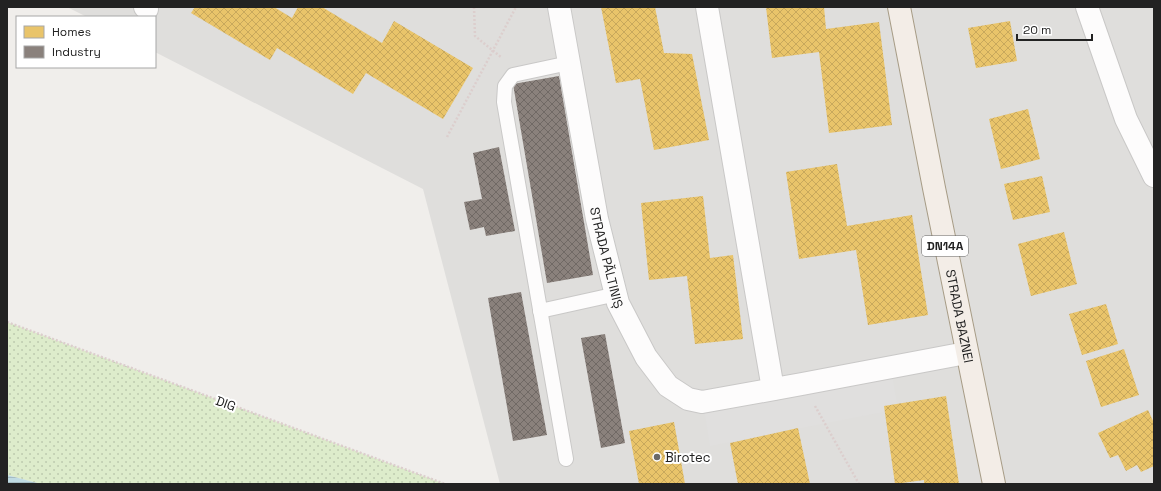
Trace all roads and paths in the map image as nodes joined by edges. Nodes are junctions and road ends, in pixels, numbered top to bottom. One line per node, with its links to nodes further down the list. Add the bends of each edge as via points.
1 (474, 7): 7 (path, via 475,36)
2 (516, 7): 7 (path)
3 (559, 7): 8 (street, STRADA PĂLTINIȘ)
4 (706, 7): 17 (street)
5 (899, 7): 15 (main road, STRADA BAZNEI / DN14A)
6 (1087, 7): 11 (street, via 1126,119)
7 (493, 51): 9 (path, via 505,60); 10 (path)
8 (570, 63): 9 (lane); 12 (street, STRADA PĂLTINIȘ, via 597,219)
9 (513, 75): 13 (lane, via 505,86 504,102)
10 (447, 137)
11 (1154, 176)
12 (617, 294): 13 (lane); 17 (street, STRADA PĂLTINIȘ, via 618,303 646,357 668,386 688,400 702,402)
13 (540, 311): 18 (lane)
14 (7, 322): 19 (path, DIG)
15 (966, 353): 16 (street, STRADA PĂLTINIȘ); 21 (main road, STRADA BAZNEI / DN14A)
16 (802, 384): 17 (street, STRADA PĂLTINIȘ); 20 (path)
17 (773, 389)
18 (566, 459)
19 (445, 484)
20 (859, 484)
21 (994, 484)

